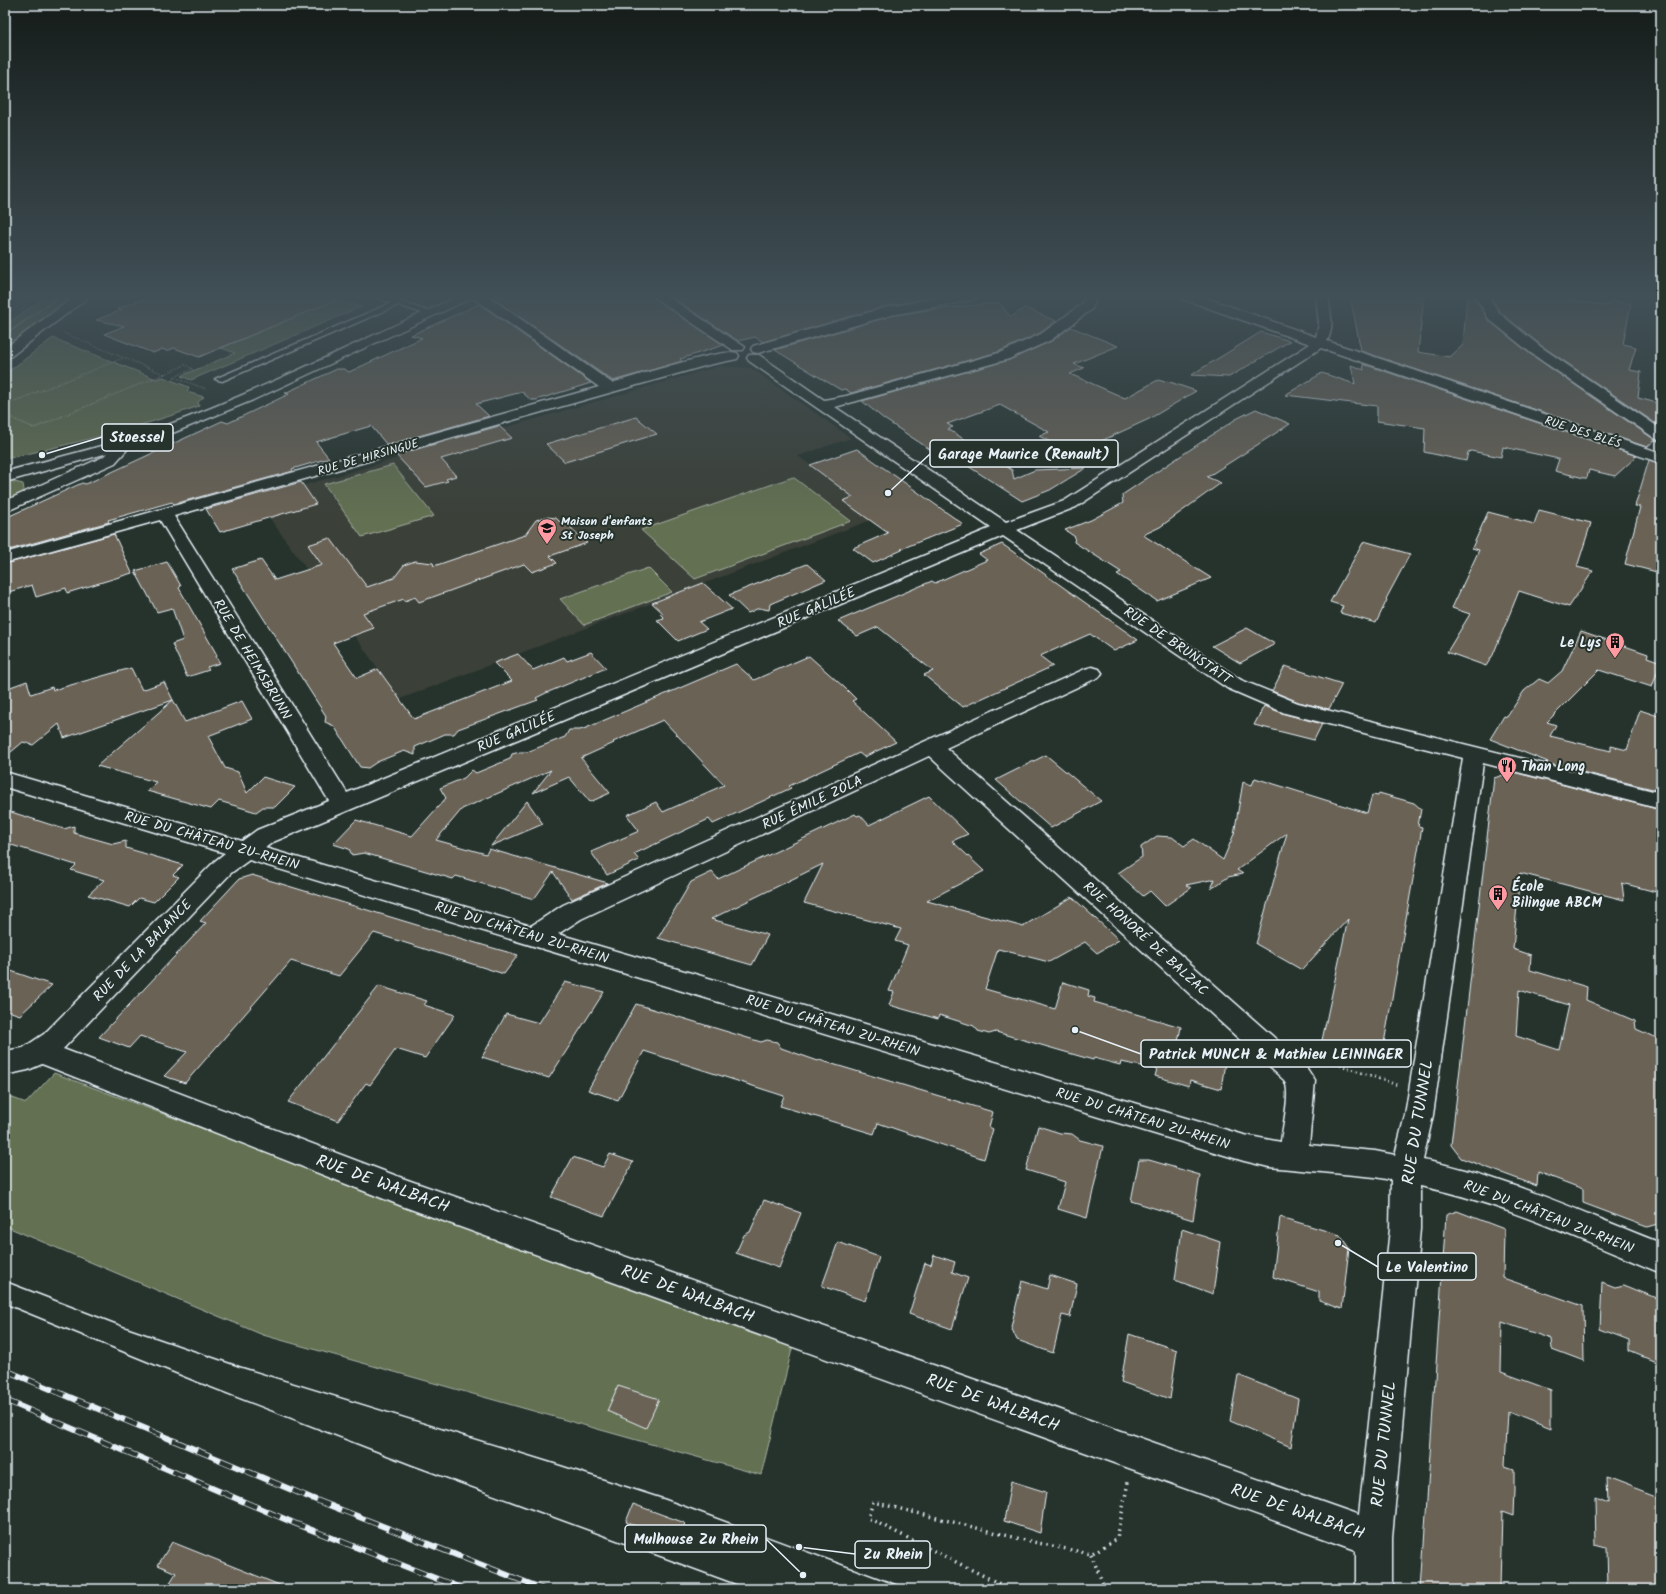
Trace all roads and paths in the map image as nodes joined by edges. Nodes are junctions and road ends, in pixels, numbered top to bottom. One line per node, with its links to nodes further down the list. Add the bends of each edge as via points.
1 (93, 370): 19 (path)
2 (155, 370): 14 (path)
3 (172, 370): 14 (path)
4 (190, 370): 17 (path, via 174,377)
5 (239, 370): 15 (lane)
6 (306, 370): 22 (street, via 213,412)
7 (585, 370): 16 (street)
8 (674, 370): 16 (street, RUE DE HIRSINGUE)
9 (779, 370): 18 (street, RUE DE BRUNSTATT)
10 (953, 370): 18 (street)
11 (1277, 370): 29 (street, RUE GALILÉE, via 1070,504)
12 (1397, 370): 23 (street, RUE DES BLÉS)
13 (1566, 370): 21 (street)
14 (164, 374): 20 (path, via 34,428)
15 (219, 379)
16 (611, 389): 28 (street, RUE DE HIRSINGUE)
17 (208, 390)
18 (824, 404): 29 (street, RUE DE BRUNSTATT)
19 (5, 405)
20 (5, 415)
21 (1661, 436)
22 (124, 444): 24 (street); 26 (street, via 109,460)
23 (1661, 458)
24 (26, 472): 25 (street); 26 (street)
25 (5, 477)
26 (46, 489): 27 (street)
27 (5, 508)
28 (164, 513): 30 (street, RUE DE HIRSINGUE); 36 (street, RUE DE HEIMSBRUNN)
29 (1004, 529): 33 (street, RUE DE BRUNSTATT, via 1234,684 1292,708); 36 (street, RUE GALILÉE)
30 (5, 558)
31 (1092, 673): 32 (street, RUE ÉMILE ZOLA)
32 (932, 747): 38 (street, RUE ÉMILE ZOLA, via 572,912); 41 (street, RUE HONORÉ DE BALZAC)
33 (1474, 753): 35 (street, RUE DE BRUNSTATT); 42 (street, RUE DU TUNNEL)
34 (5, 779): 37 (street, RUE DU CHÂTEAU ZU-RHEIN)
35 (1661, 801)
36 (342, 804): 37 (street, RUE GALILÉE, via 265,836)
37 (247, 851): 38 (street, RUE DU CHÂTEAU ZU-RHEIN); 39 (street, RUE DE LA BALANCE, via 223,867 53,1042)
38 (535, 936): 43 (street, RUE DU CHÂTEAU ZU-RHEIN, via 1250,1150)
39 (40, 1052): 40 (street, via 28,1059); 46 (street, RUE DE WALBACH, via 402,1192)
40 (5, 1063)
41 (1294, 1072): 42 (path, via 1326,1060); 43 (street, RUE HONORÉ DE BALZAC, via 1301,1081 1301,1093)
42 (1422, 1094): 44 (street, RUE DU TUNNEL)
43 (1293, 1156): 44 (street, RUE DU CHÂTEAU ZU-RHEIN, via 1369,1163)
44 (1406, 1170): 45 (street, RUE DU CHÂTEAU ZU-RHEIN, via 1492,1191); 47 (street, RUE DU TUNNEL, via 1405,1229)
45 (1661, 1258)
46 (1134, 1452): 47 (street, RUE DE WALBACH); 48 (path, via 1117,1539)
47 (1374, 1538): 51 (street, RUE DU TUNNEL)
48 (1091, 1554): 49 (path, via 873,1502 868,1518); 50 (path)
49 (1010, 1589)
50 (1105, 1589)
51 (1374, 1589)

